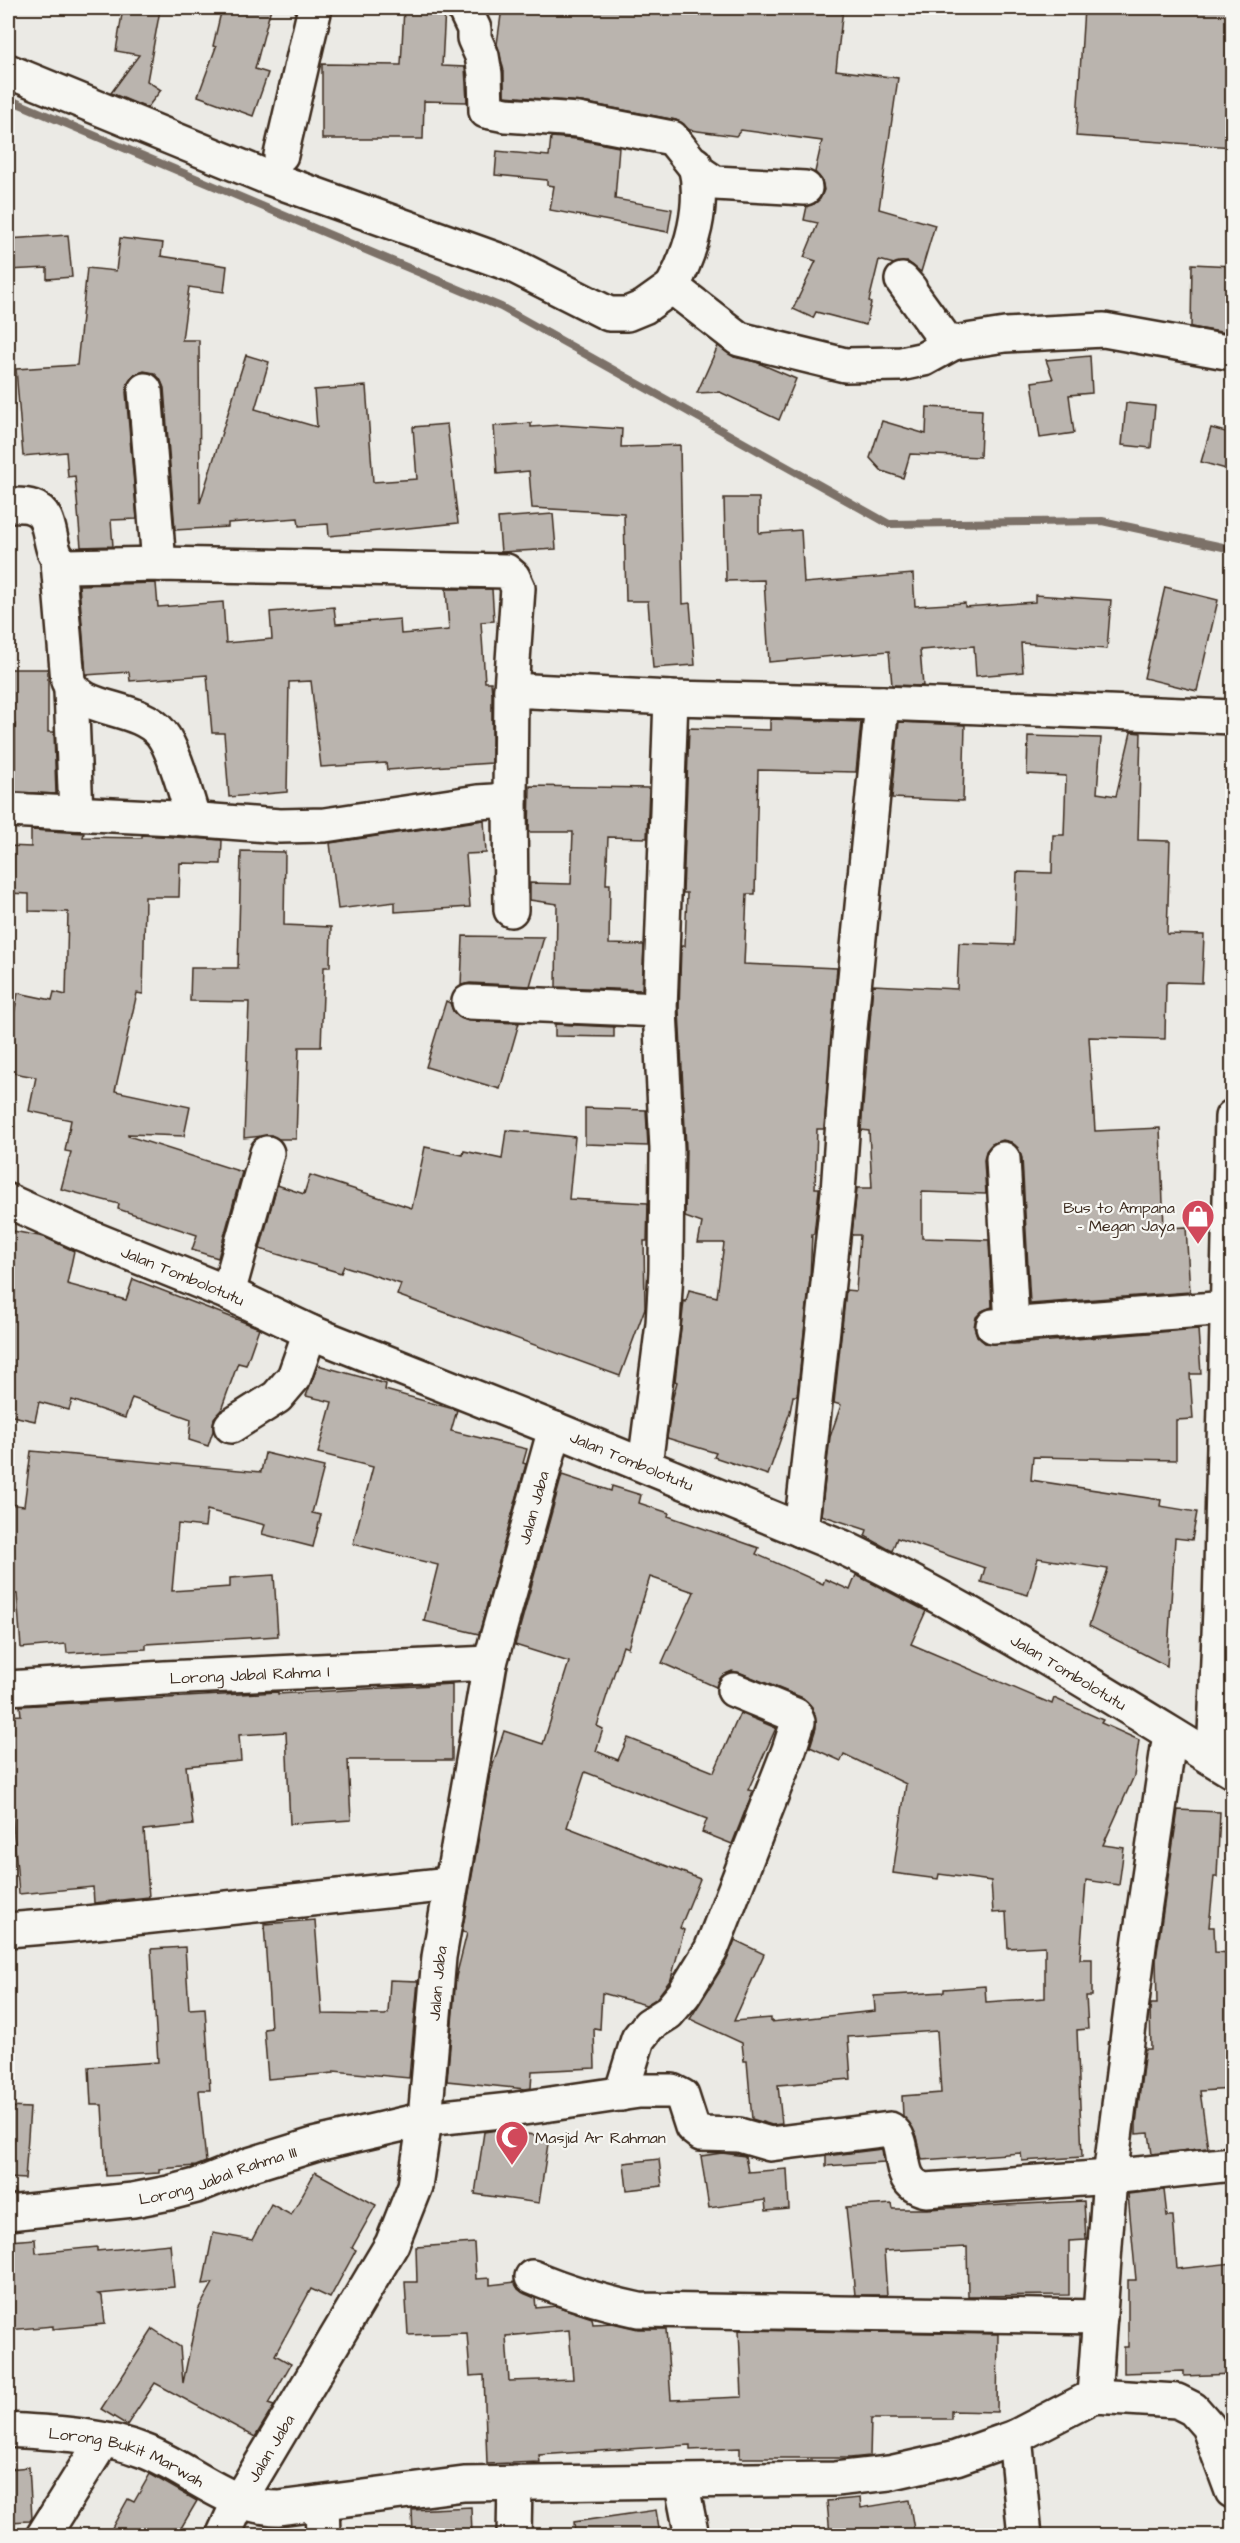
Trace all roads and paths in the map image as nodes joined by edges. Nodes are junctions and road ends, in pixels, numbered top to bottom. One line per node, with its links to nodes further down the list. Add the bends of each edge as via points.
1 (315, 8): 4 (street)
2 (464, 8): 5 (street, via 484,65 486,111 578,120 672,138)
3 (8, 70): 7 (street, via 269,178 512,265 609,314 627,314 644,307)
4 (281, 154)
5 (695, 164): 6 (street, via 700,173 715,183); 7 (street, via 700,191 696,219 684,265)
6 (805, 188)
7 (672, 287): 9 (street, via 739,339 844,365 901,364 924,359)
8 (910, 289): 9 (street, via 945,338)
9 (953, 343): 10 (street, via 1005,335 1104,330)
10 (1233, 352)
11 (145, 390): 14 (street)
12 (8, 505): 13 (street, via 39,510)
13 (58, 562): 14 (street, via 75,567); 15 (street)
14 (159, 564): 16 (street, via 506,571 518,588)
15 (71, 690): 22 (street); 23 (street, via 78,696 132,713 161,733)
16 (511, 690): 17 (street); 20 (street)
17 (671, 698): 18 (street); 26 (street)
18 (882, 703): 19 (street); 38 (street, via 838,1192)
19 (1233, 717)
20 (510, 800): 23 (street, via 325,825); 24 (street)
21 (8, 810): 22 (street)
22 (76, 813): 23 (street)
23 (194, 820)
24 (512, 910)
25 (469, 1002): 26 (street)
26 (660, 1010): 36 (street, via 667,1149 666,1271)
27 (1233, 1117): 32 (street)
28 (267, 1153): 31 (street)
29 (1002, 1160): 32 (street, via 1002,1326)
30 (8, 1201): 31 (street, Jalan Tombolotutu)
31 (228, 1293): 33 (street, Jalan Tombolotutu)
32 (1228, 1308): 37 (street)
33 (310, 1332): 34 (street, via 294,1377 277,1397); 35 (street, Jalan Tombolotutu)
34 (231, 1426)
35 (555, 1429): 36 (street, Jalan Tombolotutu); 39 (street, Jalan Jaba)
36 (645, 1465): 38 (street, Jalan Tombolotutu)
37 (1228, 1466): 43 (street)
38 (801, 1530): 42 (street, Jalan Tombolotutu, via 949,1602)
39 (490, 1663): 40 (street, Lorong Jabal Rahma I); 44 (street, Jalan Jaba)
40 (8, 1689)
41 (734, 1690): 46 (street, via 795,1715 798,1722 711,1950 684,1994 638,2039)
42 (1170, 1734): 43 (street, Jalan Tombolotutu); 49 (street)
43 (1223, 1765)
44 (450, 1884): 45 (street); 47 (street, Jalan Jaba, via 439,1957)
45 (8, 1930)
46 (621, 2094): 47 (street, Lorong Jabal Rahma III); 49 (street, Lorong Jabal Rahma III, via 672,2091 684,2099 696,2132 709,2136 739,2135 765,2144 890,2129 897,2135 906,2175 918,2188 926,2190)
47 (425, 2119): 50 (street, Lorong Jabal Rahma III, via 317,2144 169,2193); 60 (street, Jalan Jaba, via 416,2186 392,2244)
48 (1233, 2164): 49 (street)
49 (1110, 2177): 52 (street)
50 (8, 2213)
51 (532, 2277): 52 (street, via 563,2291 639,2310)
52 (1100, 2317): 53 (street)
53 (1095, 2396): 55 (street, Lorong Bukit Marwah); 59 (street, via 1177,2401 1193,2409 1208,2426)
54 (8, 2430): 56 (street, Lorong Bukit Marwah)
55 (1015, 2437): 57 (street, Lorong Bukit Marwah, via 956,2458 889,2473 835,2479); 67 (street)
56 (103, 2440): 60 (street, Lorong Bukit Marwah, via 146,2451); 62 (street)
57 (681, 2481): 58 (street, Lorong Bukit Marwah); 66 (street)
58 (515, 2483): 61 (street, Lorong Bukit Marwah, via 464,2484); 65 (street)
59 (1233, 2491)
60 (239, 2501): 61 (street, Lorong Bukit Marwah, via 268,2508); 63 (street, Jalan Jaba)
61 (322, 2502): 64 (street)
62 (43, 2535)
63 (223, 2535)
64 (323, 2535)
65 (514, 2535)
66 (692, 2535)
67 (1025, 2535)

